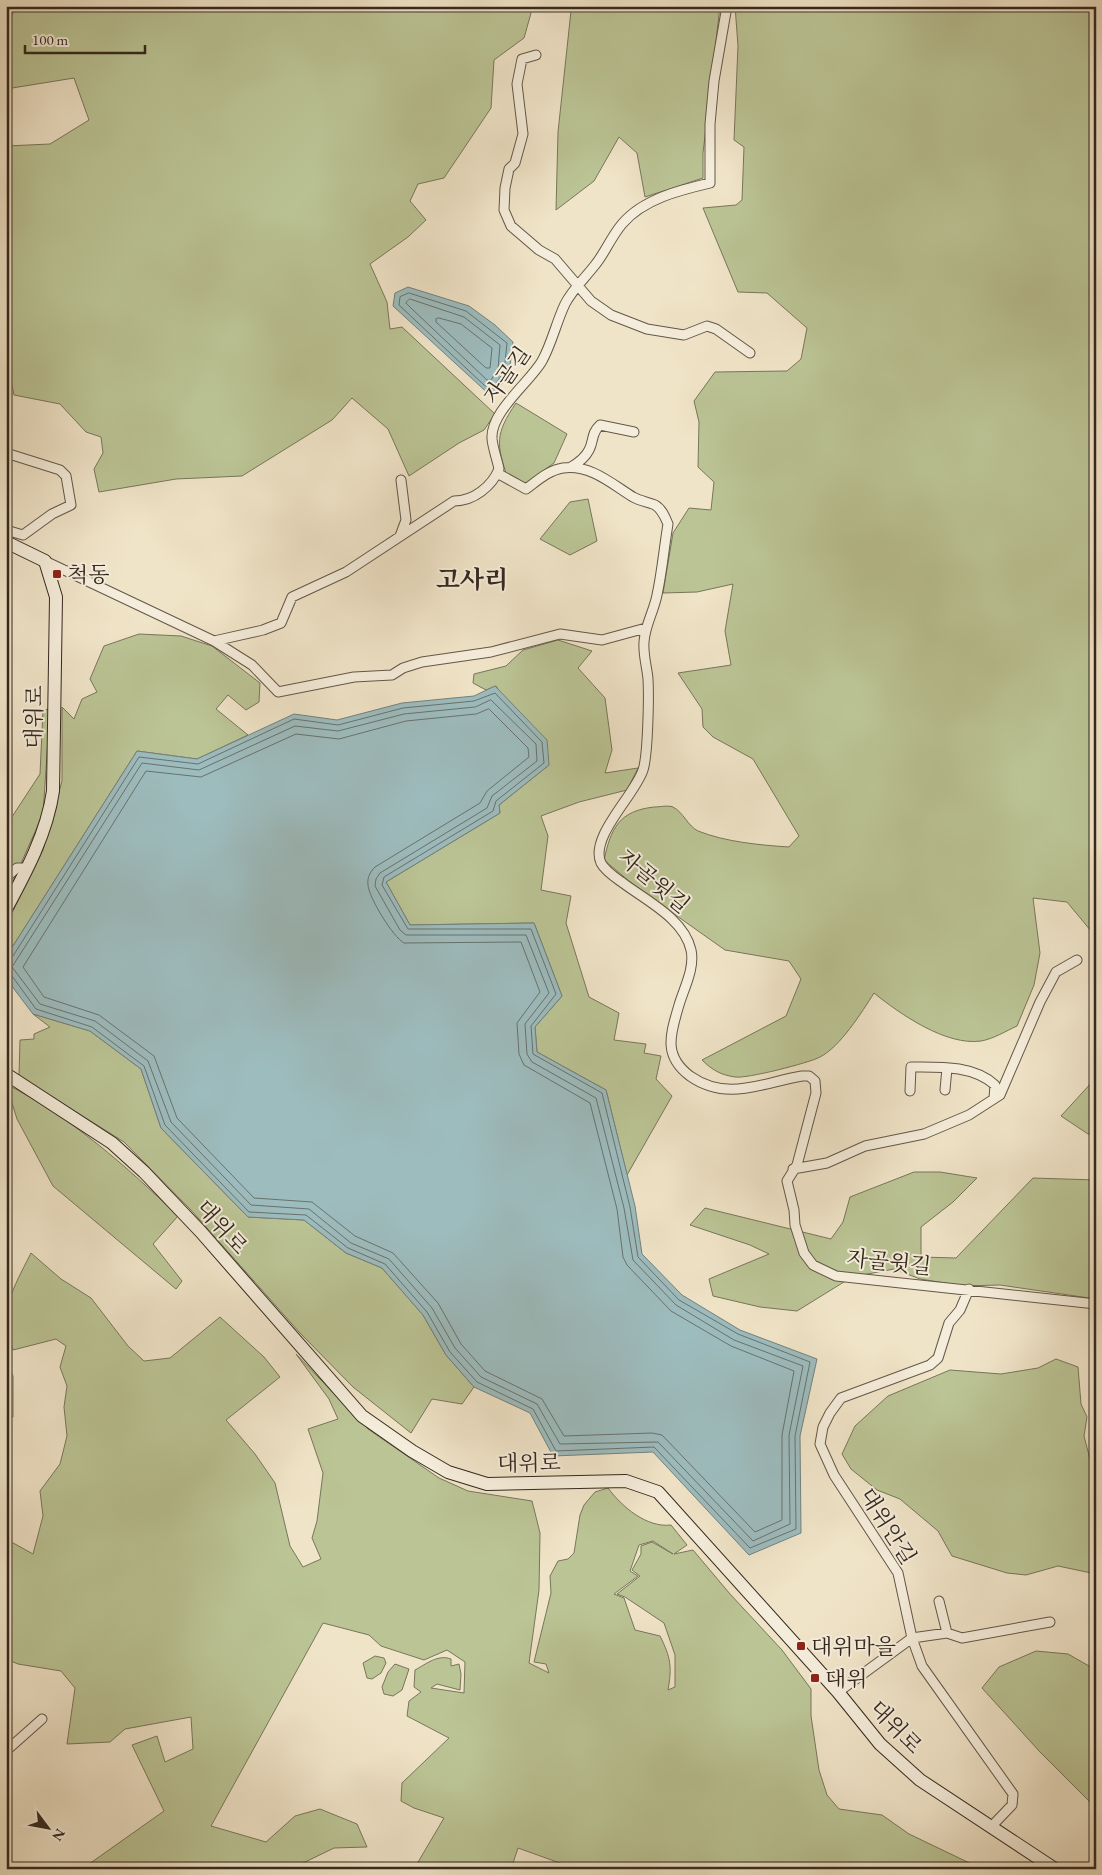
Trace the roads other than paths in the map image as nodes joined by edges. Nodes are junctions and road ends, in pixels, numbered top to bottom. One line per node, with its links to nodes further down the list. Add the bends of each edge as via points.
1 (727, 6): 3 (street, 자골길, via 714,81 710,183 655,200 633,214 622,224)
2 (536, 55): 3 (street, via 522,59 517,84 523,134 515,163 508,169 504,210 512,226 555,259)
3 (579, 285): 4 (street, via 591,301 610,316 684,335 707,326 716,328); 8 (street, 자골길, via 565,303 543,360 514,392 492,432 499,468)
4 (750, 353)
5 (634, 432): 7 (street, via 600,425 594,430 589,450)
6 (6, 453): 10 (street, via 60,470 66,476 71,505 52,514 22,536)
7 (571, 467): 8 (street, via 549,473 526,489); 14 (street, 자골윗길, via 606,478 633,496 656,505 664,514 668,524 657,595)
8 (497, 473): 11 (street, via 488,487 462,501 454,501)
9 (401, 480): 11 (street, via 406,520)
10 (6, 530)
11 (400, 536): 15 (street, via 346,572 292,598 281,623)
12 (6, 542): 13 (main road)
13 (45, 561): 15 (street); 16 (main road, 대위로, via 56,597 53,791 45,827)
14 (646, 628): 15 (street, via 602,640 560,634 491,652 422,662 392,675 354,677 278,692 252,666); 25 (street, 자골윗길, via 645,764 639,780 602,840 601,864 678,925 687,936 692,952 689,974 670,1044 677,1064 688,1075 712,1088 739,1089 802,1076 809,1076 815,1081 816,1093 797,1165)
15 (214, 641)
16 (28, 868): 17 (street, via 17,868); 18 (main road, 대위로)
17 (6, 877)
18 (6, 909)
19 (1077, 960): 24 (street, via 1056,972 1000,1095)
20 (947, 1068): 22 (street); 23 (street, via 912,1067); 24 (street, via 985,1076 995,1085)
21 (6, 1074): 32 (main road, 대위로, via 112,1143 144,1172 201,1232 362,1416 448,1472 471,1480 487,1484 528,1485 626,1481 658,1492)
22 (945, 1090)
23 (910, 1091)
24 (994, 1098): 25 (street, via 969,1115 924,1134 865,1146 827,1163)
25 (793, 1169): 26 (street, 자골윗길, via 786,1181 788,1193 804,1253 812,1264 836,1276)
26 (969, 1289): 27 (street, 자골윗길); 31 (street, 대위안길, via 960,1310 949,1323 938,1358 930,1365 841,1398 827,1420 820,1444 834,1475 898,1573)
27 (1096, 1304)
28 (940, 1600): 30 (street)
29 (1050, 1622): 30 (street, via 962,1638)
30 (947, 1633): 31 (street)
31 (912, 1638): 32 (street); 35 (street, 대위안길, via 922,1666 1013,1794 1012,1804)
32 (838, 1692): 35 (main road, 대위로, via 897,1760)
33 (42, 1718): 34 (street)
34 (6, 1751)
35 (991, 1827): 36 (main road, 대위로)
36 (1055, 1869)

